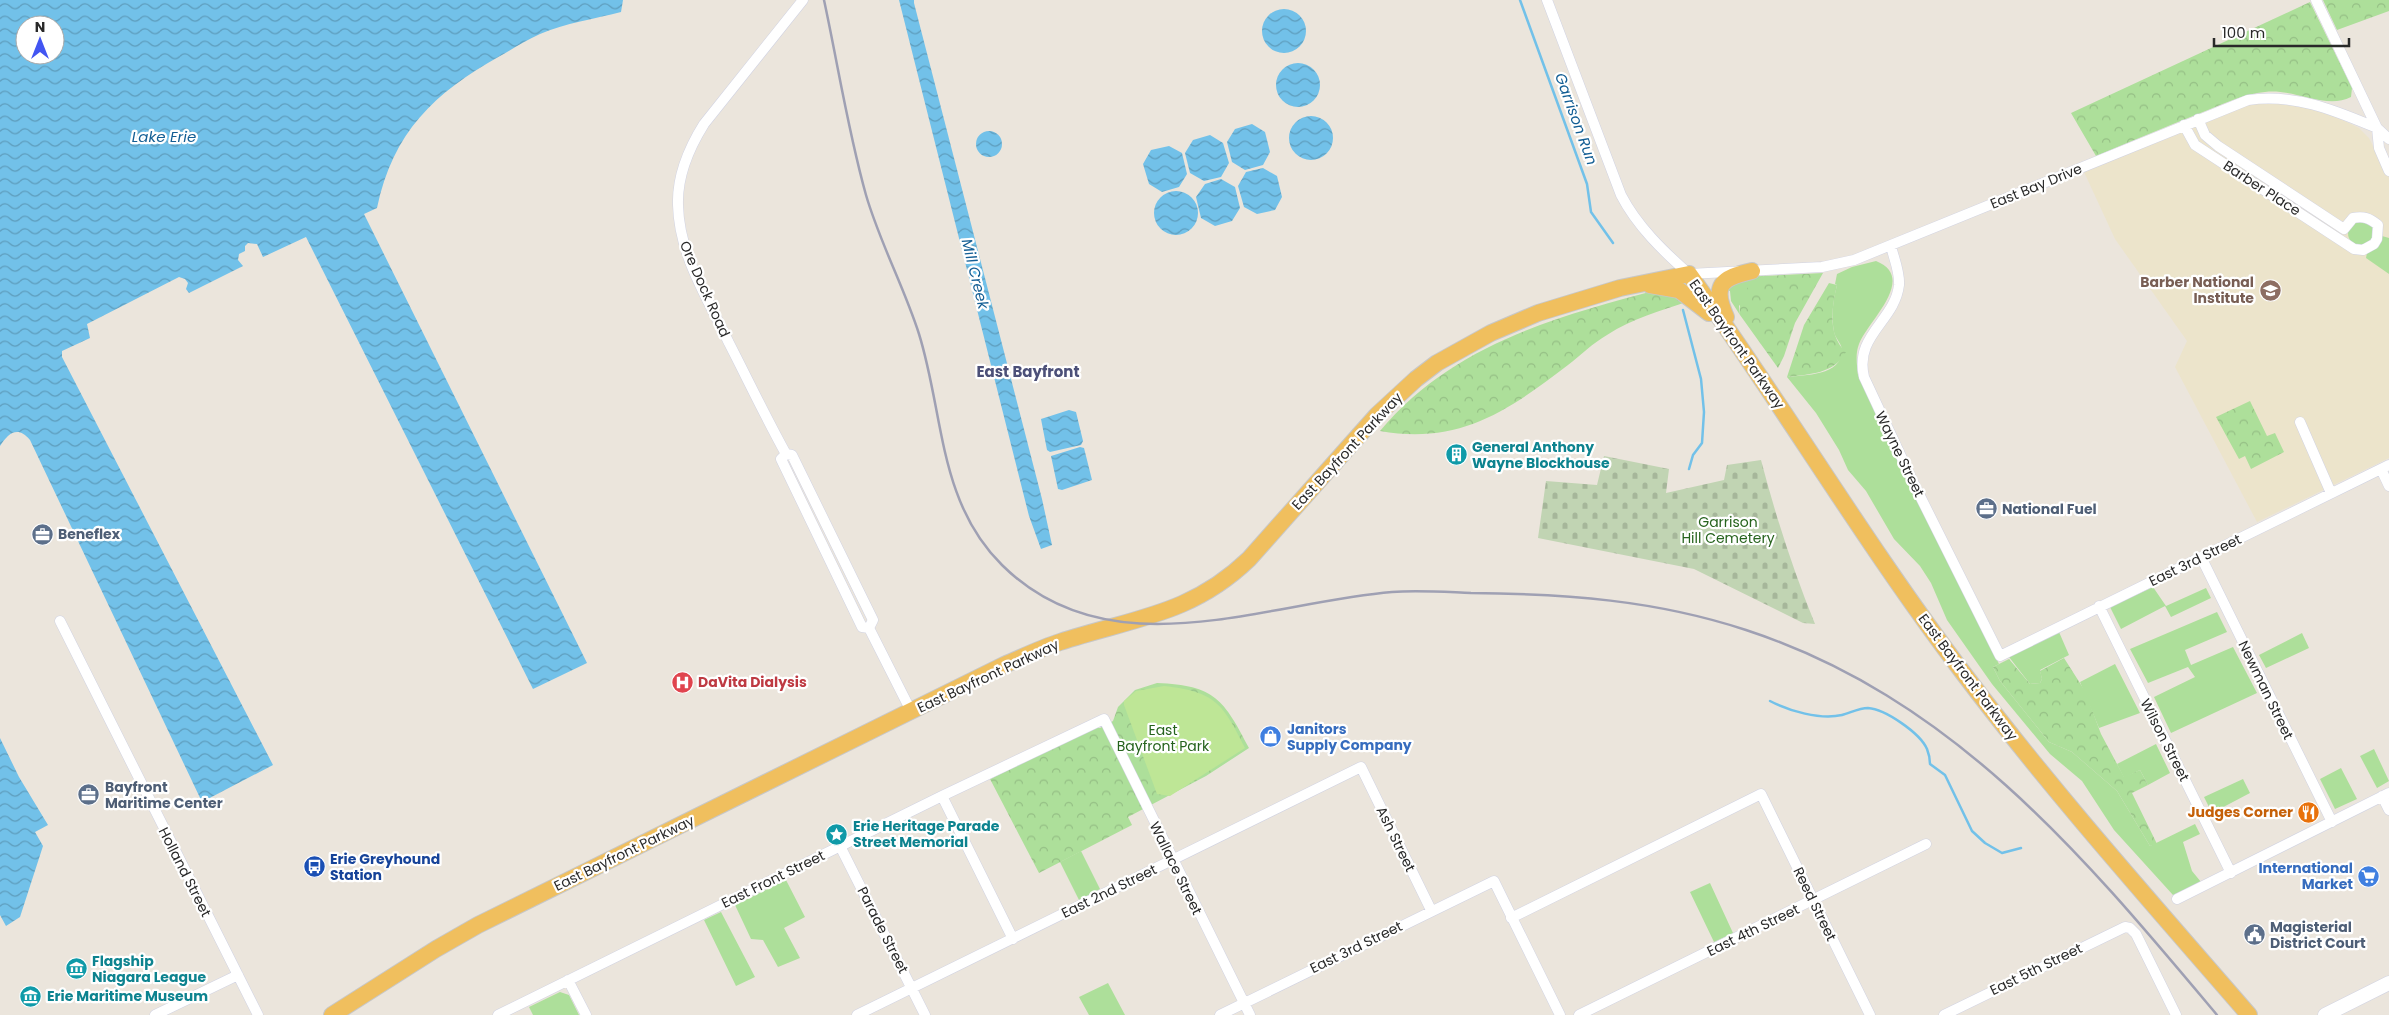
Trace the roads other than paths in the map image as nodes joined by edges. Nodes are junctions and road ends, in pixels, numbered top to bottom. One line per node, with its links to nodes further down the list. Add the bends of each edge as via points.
1 (803, 0): 24 (street, Ore Dock Road, via 700,130 687,156 678,203 681,236 694,270 786,454 781,459 836,574 862,627 869,628)
2 (1547, 0): 13 (street, via 1621,196 1634,218)
3 (2316, 0): 6 (street)
4 (2198, 119): 5 (street, East Bay Drive); 6 (street, East Bay Drive, via 2248,100 2276,97 2305,102); 9 (street, Barber Place, via 2205,135 2218,146)
5 (2184, 125): 10 (street, Barber Place, via 2195,145); 11 (street, East Bay Drive)
6 (2378, 128): 7 (street); 8 (street, via 2379,148)
7 (2389, 139)
8 (2389, 171)
9 (2344, 229): 10 (street); 10 (street, Barber Place, via 2353,218 2361,217 2378,225 2377,239 2371,247 2358,250)
10 (2347, 244)
11 (1891, 246): 12 (street, East Bay Drive, via 1840,265); 23 (street, Wayne Street, via 1899,275 1898,290 1865,347 1862,361 1864,377)
12 (1752, 271): 13 (street, East Bay Drive); 15 (highway, via 1728,277 1720,288 1719,301)
13 (1688, 274): 14 (highway, East Bayfront Parkway); 15 (highway, East Bayfront Parkway)
14 (1633, 285): 15 (highway, via 1659,285 1679,290 1704,308); 24 (highway, East Bayfront Parkway, via 1515,322 1437,363 1377,416 1249,558 1203,594 1152,616 1038,650)
15 (1736, 340): 59 (highway, East Bayfront Parkway, via 1963,672 2040,772)
16 (2300, 422): 19 (street)
17 (2385, 467): 18 (street); 19 (street, East 3rd Street)
18 (2389, 486)
19 (2332, 493): 20 (street, East 3rd Street)
20 (2201, 557): 21 (street, East 3rd Street); 30 (street, Newman Street)
21 (2099, 606): 23 (street, East 3rd Street); 34 (street, Wilson Street)
22 (60, 621): 40 (street, Holland Street)
23 (2000, 656)
24 (912, 711): 47 (highway, East Bayfront Parkway, via 478,925)
25 (1104, 719): 28 (street, East Front Street); 33 (street, Wallace Street)
26 (1361, 767): 33 (street, East 2nd Street); 37 (street, Ash Street)
27 (2386, 795): 29 (street); 30 (street)
28 (942, 796): 32 (street, East Front Street); 39 (street)
29 (2389, 810)
30 (2332, 822): 34 (street)
31 (1926, 844): 36 (street, East 4th Street)
32 (840, 846): 41 (street, East Front Street); 43 (street, Parade Street)
33 (1173, 860): 39 (street, East 2nd Street); 44 (street, Wallace Street)
34 (2231, 873): 35 (street)
35 (2177, 899)
36 (1813, 900): 38 (street, Reed Street, via 1761,794); 55 (street, East 4th Street); 56 (street, Reed Street)
37 (1431, 910): 38 (street, East 3rd Street, via 1494,881); 44 (street, East 3rd Street)
38 (1511, 918): 54 (street)
39 (1013, 939): 43 (street, East 2nd Street)
40 (238, 975): 45 (street); 46 (street, Holland Street)
41 (568, 980): 48 (street, East Front Street); 49 (street)
42 (2389, 983): 60 (main road)
43 (912, 988): 50 (street, East 2nd Street); 51 (street, Parade Street)
44 (1244, 1003): 52 (street, East 3rd Street); 53 (street, Wallace Street)
45 (155, 1015)
46 (258, 1015)
47 (332, 1015)
48 (498, 1015)
49 (586, 1015)
50 (857, 1015)
51 (925, 1015)
52 (1220, 1015)
53 (1250, 1015)
54 (1560, 1015)
55 (1579, 1015)
56 (1870, 1015)
57 (1944, 1015): 58 (street, East 5th Street, via 2121,927 2128,927 2136,934)
58 (2176, 1015)
59 (2248, 1015)
60 (2325, 1015)

